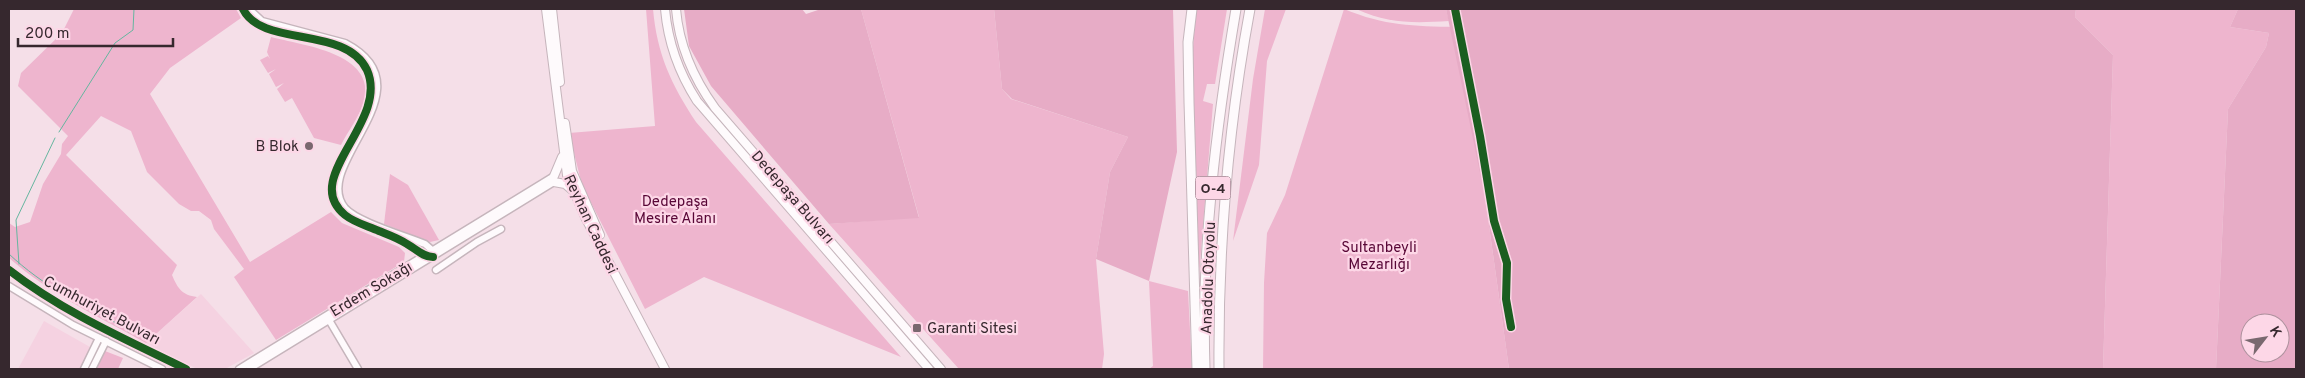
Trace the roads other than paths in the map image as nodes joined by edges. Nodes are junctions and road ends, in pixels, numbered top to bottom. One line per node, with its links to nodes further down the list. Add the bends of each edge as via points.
1 (243, 9): 16 (street, via 255,24 337,46 351,52 363,64 370,82 370,104 336,171 332,194 346,216)
2 (249, 9): 18 (street, via 262,21 345,43 367,60 376,79 376,101 340,175 337,185 339,197 355,216 425,244)
3 (546, 9): 11 (main road, Reyhan Caddesi)
4 (552, 9): 12 (main road)
5 (665, 9): 38 (main road, Dedepaşa Bulvarı, via 668,35 678,64 697,101)
6 (676, 9): 39 (main road, Dedepaşa Bulvarı, via 685,52 711,103)
7 (1192, 9): 40 (highway, via 1188,42)
8 (1236, 9): 41 (highway, Anadolu Otoyolu / O-4, via 1220,113 1210,219)
9 (1454, 9): 26 (street, via 1494,221 1507,263 1506,299)
10 (1250, 10): 42 (highway, Anadolu Otoyolu / O-4, via 1228,153 1220,270)
11 (563, 150): 12 (main road, Reyhan Caddesi); 13 (main road)
12 (568, 172): 13 (main road); 14 (main road, Reyhan Caddesi); 37 (main road, Reyhan Caddesi)
13 (554, 179): 14 (main road); 17 (street, Erdem Sokağı); 18 (street, Erdem Sokağı)
14 (574, 192): 36 (main road, Reyhan Caddesi)
15 (501, 229): 20 (street, via 476,242)
16 (409, 245): 19 (street); 21 (street, via 413,255)
17 (440, 253): 18 (street, Erdem Sokağı); 20 (street)
18 (433, 254): 19 (street); 25 (street, Erdem Sokağı)
19 (425, 256): 21 (street, Erdem Sokağı)
20 (447, 264): 23 (street)
21 (409, 265): 33 (street, Erdem Sokağı)
22 (9, 270): 27 (street, Cumhuriyet Bulvarı, via 70,312)
23 (436, 270)
24 (9, 286): 28 (street, Cumhuriyet Bulvarı)
25 (329, 320): 34 (street, Erdem Sokağı); 35 (street)
26 (1511, 327)
27 (106, 329): 28 (street); 32 (street, Cumhuriyet Bulvarı)
28 (102, 339): 29 (street); 30 (street); 31 (street, Cumhuriyet Bulvarı)
29 (84, 369)
30 (92, 369)
31 (162, 369)
32 (186, 369)
33 (238, 369)
34 (249, 369)
35 (358, 369)
36 (665, 369)
37 (671, 369)
38 (928, 369)
39 (941, 369)
40 (1197, 369)
41 (1205, 369)
42 (1219, 369)

